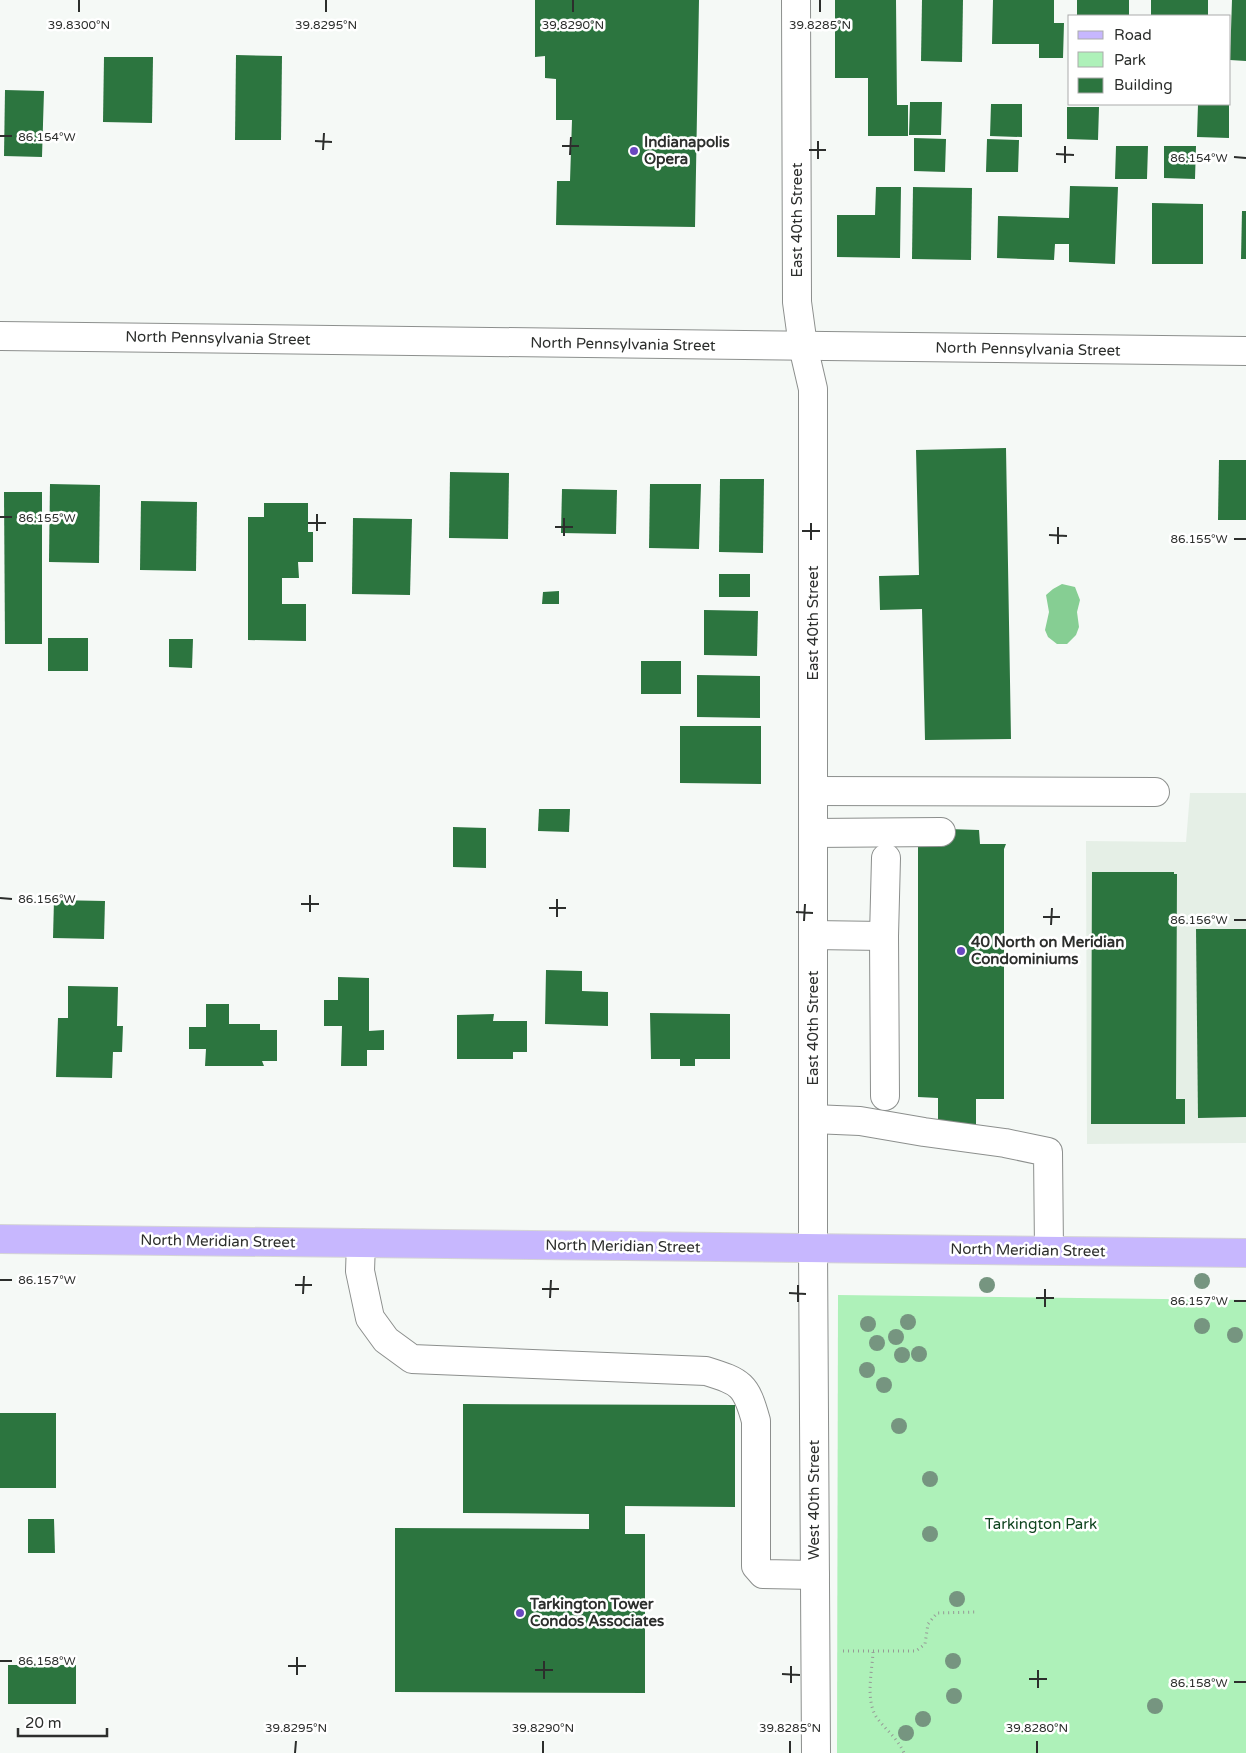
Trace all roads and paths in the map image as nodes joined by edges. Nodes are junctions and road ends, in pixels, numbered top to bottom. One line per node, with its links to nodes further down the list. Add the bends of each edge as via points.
1 (796, 0): 3 (street, East 40th Street, via 797,302)
2 (0, 336): 3 (street, North Pennsylvania Street)
3 (803, 346): 4 (street, North Pennsylvania Street); 5 (street, East 40th Street, via 813,389)
4 (1246, 351)
5 (813, 791): 6 (street); 8 (street, East 40th Street)
6 (1155, 792)
7 (941, 832): 8 (street)
8 (813, 833): 10 (street, East 40th Street)
9 (886, 858): 11 (street)
10 (813, 935): 11 (street); 13 (street, East 40th Street)
11 (884, 936): 12 (street)
12 (885, 1096)
13 (813, 1119): 16 (street, East 40th Street); 17 (street, via 860,1121 1048,1152)
14 (0, 1239): 15 (main road, North Meridian Street)
15 (361, 1243): 16 (main road, North Meridian Street); 19 (street, via 360,1271 370,1318 386,1340 412,1359 706,1371 743,1387 756,1421 756,1566 763,1574)
16 (813, 1248): 17 (main road, North Meridian Street); 19 (street, West 40th Street)
17 (1049, 1250): 18 (main road, North Meridian Street)
18 (1246, 1253)
19 (815, 1575): 23 (street, West 40th Street)
20 (975, 1612): 22 (path, via 937,1613 928,1624 925,1644 916,1651)
21 (837, 1651): 22 (path)
22 (872, 1652): 24 (path, via 871,1706)
23 (816, 1753)
24 (904, 1753)

